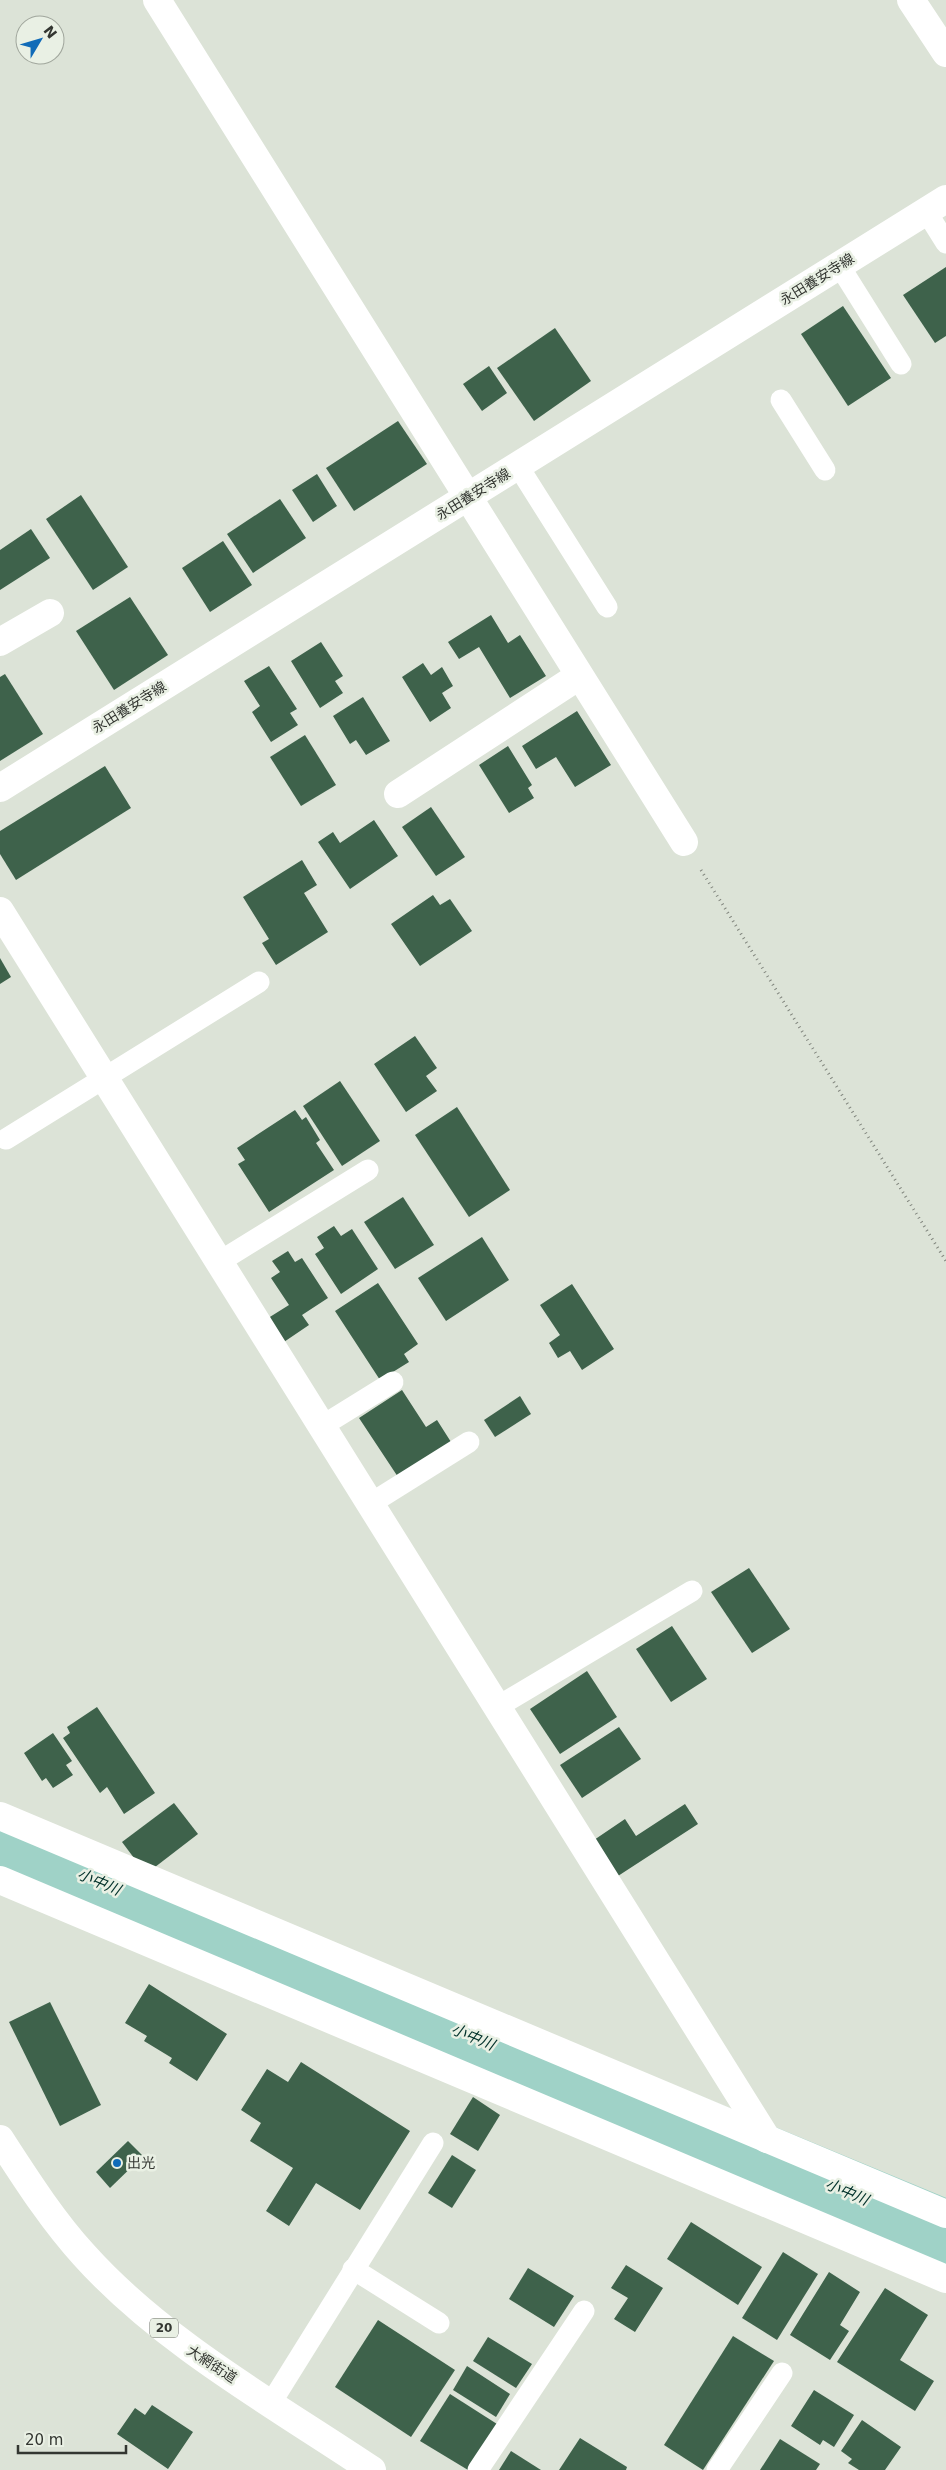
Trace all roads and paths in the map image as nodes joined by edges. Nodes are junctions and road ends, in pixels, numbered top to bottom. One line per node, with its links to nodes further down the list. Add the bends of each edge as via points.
1 (157, 0): 11 (street)
2 (911, 0): 3 (street)
3 (946, 53)
4 (936, 205): 5 (lane); 6 (street, 永田養安寺線)
5 (946, 243)
6 (839, 265): 7 (lane); 9 (street, 永田養安寺線)
7 (901, 364)
8 (782, 400): 10 (lane)
9 (518, 466): 11 (street, 永田養安寺線); 12 (lane)
10 (826, 470)
11 (467, 498): 15 (street); 16 (street, 永田養安寺線)
12 (607, 607)
13 (50, 613): 14 (street)
14 (0, 642)
15 (579, 676): 17 (street); 18 (street)
16 (0, 788)
17 (398, 794)
18 (684, 842): 24 (path)
19 (0, 911): 21 (street)
20 (259, 982): 21 (lane)
21 (104, 1078): 22 (lane); 25 (street)
22 (6, 1139)
23 (368, 1170): 25 (lane)
24 (946, 1261)
25 (219, 1262): 27 (street)
26 (393, 1382): 27 (lane)
27 (322, 1426): 29 (street)
28 (469, 1442): 29 (lane)
29 (370, 1504): 31 (street)
30 (692, 1592): 31 (lane)
31 (497, 1707): 35 (street)
32 (0, 1816): 35 (street)
33 (0, 1880): 39 (street)
34 (0, 2139): 43 (street, 大網街道 / 20, via 47,2210 85,2256 184,2346)
35 (767, 2140): 37 (street)
36 (433, 2143): 38 (lane)
37 (946, 2214)
38 (353, 2269): 41 (lane); 43 (lane)
39 (946, 2279)
40 (584, 2311): 46 (lane)
41 (439, 2323)
42 (782, 2373): 44 (lane)
43 (271, 2403): 45 (street, 大網街道 / 20)
44 (721, 2468)
45 (372, 2470)
46 (478, 2470)

